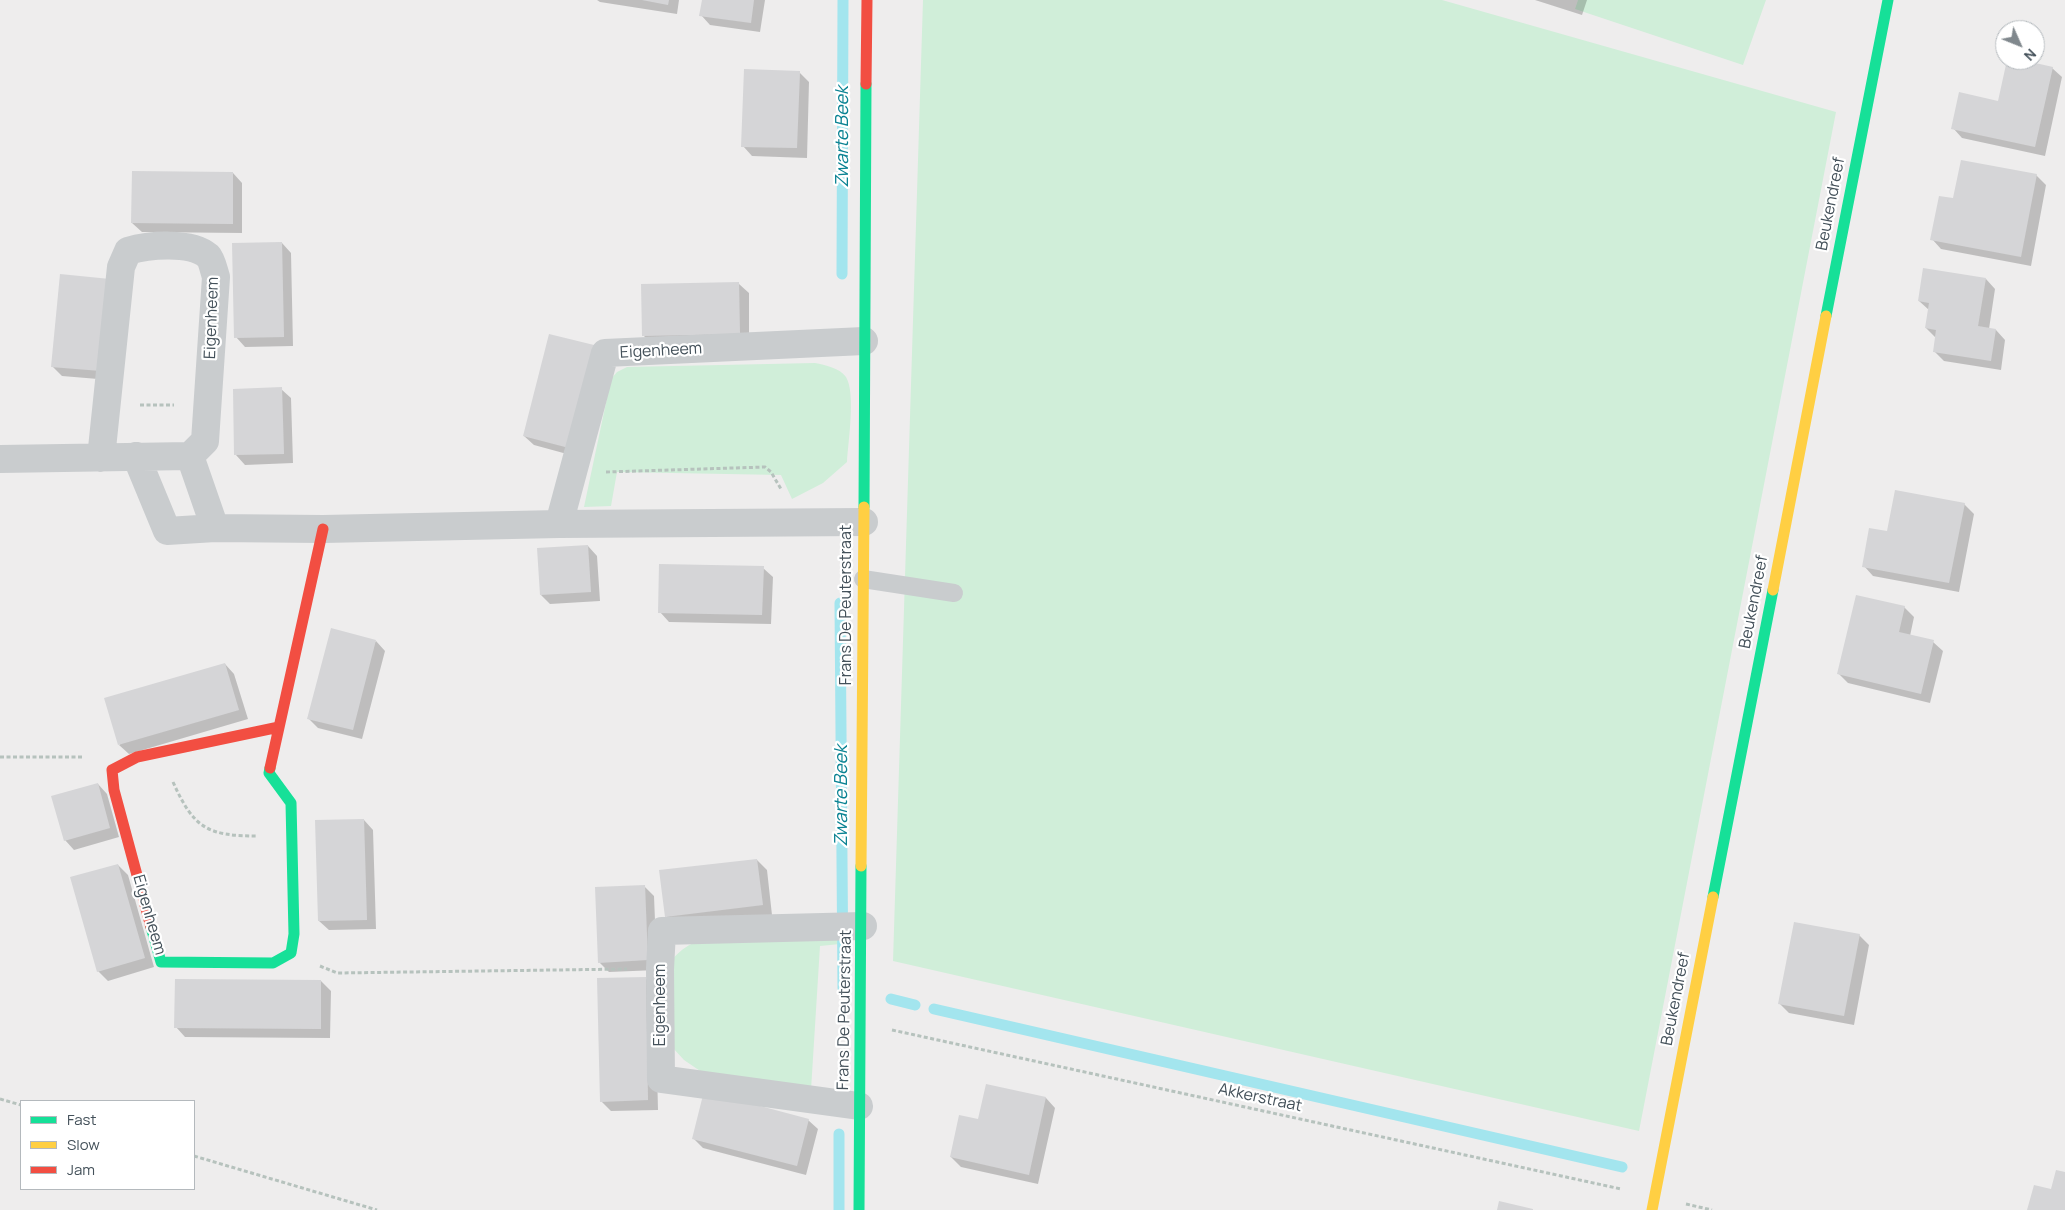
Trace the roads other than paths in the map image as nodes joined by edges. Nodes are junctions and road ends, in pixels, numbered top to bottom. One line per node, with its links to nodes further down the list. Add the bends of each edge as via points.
1 (867, 0): 3 (street, Frans De Peuterstraat)
2 (1888, 0): 18 (street, Beukendreef)
3 (864, 341): 8 (street, Frans De Peuterstraat); 9 (street, Eigenheem, via 606,353)
4 (136, 456): 5 (street); 6 (street); 10 (street, via 167,531)
5 (190, 456): 6 (street, Eigenheem, via 205,441 216,277 209,256 193,247 144,246 128,251 121,267); 10 (street)
6 (101, 458): 7 (street)
7 (0, 460)
8 (864, 522): 9 (street); 12 (street, Frans De Peuterstraat)
9 (559, 524): 11 (street)
10 (215, 528): 11 (street)
11 (323, 529): 14 (street)
12 (863, 579): 13 (lane); 15 (street, Frans De Peuterstraat)
13 (954, 593)
14 (279, 727): 14 (street, Eigenheem, via 137,757 112,770 114,790 161,962 273,963 291,953 294,934 290,803 269,773)
15 (863, 926): 16 (street, Frans De Peuterstraat); 16 (street, Eigenheem, via 662,931 660,969 661,1079)
16 (860, 1106): 17 (street, Frans De Peuterstraat)
17 (860, 1210)
18 (1652, 1210)

